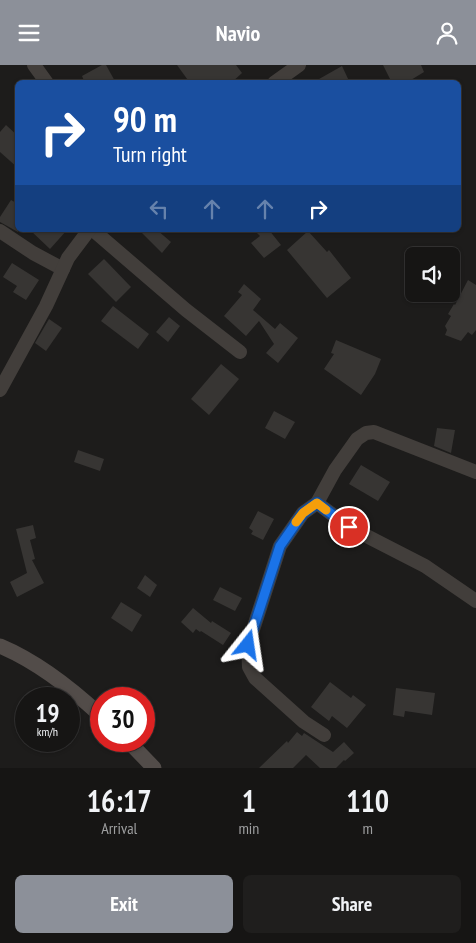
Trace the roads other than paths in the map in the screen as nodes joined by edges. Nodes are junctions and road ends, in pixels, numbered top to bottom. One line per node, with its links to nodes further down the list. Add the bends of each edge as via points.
1 (34, 65): 3 (street)
2 (299, 65): 4 (street)
3 (45, 80)
4 (278, 80)
5 (0, 231): 8 (street)
6 (88, 232): 8 (street)
7 (95, 232): 9 (street)
8 (63, 269): 10 (street)
9 (240, 352)
10 (0, 390)
11 (476, 473): 12 (street, via 374,432 366,433 357,439 335,470)
12 (317, 503): 13 (street, via 349,527 425,566); 16 (street, via 303,513 280,546 248,645 249,667 255,678 304,722)
13 (476, 601)
14 (0, 646): 15 (main road, via 22,655)
15 (90, 707)
16 (324, 735)
17 (139, 752): 18 (main road)
18 (154, 768)

